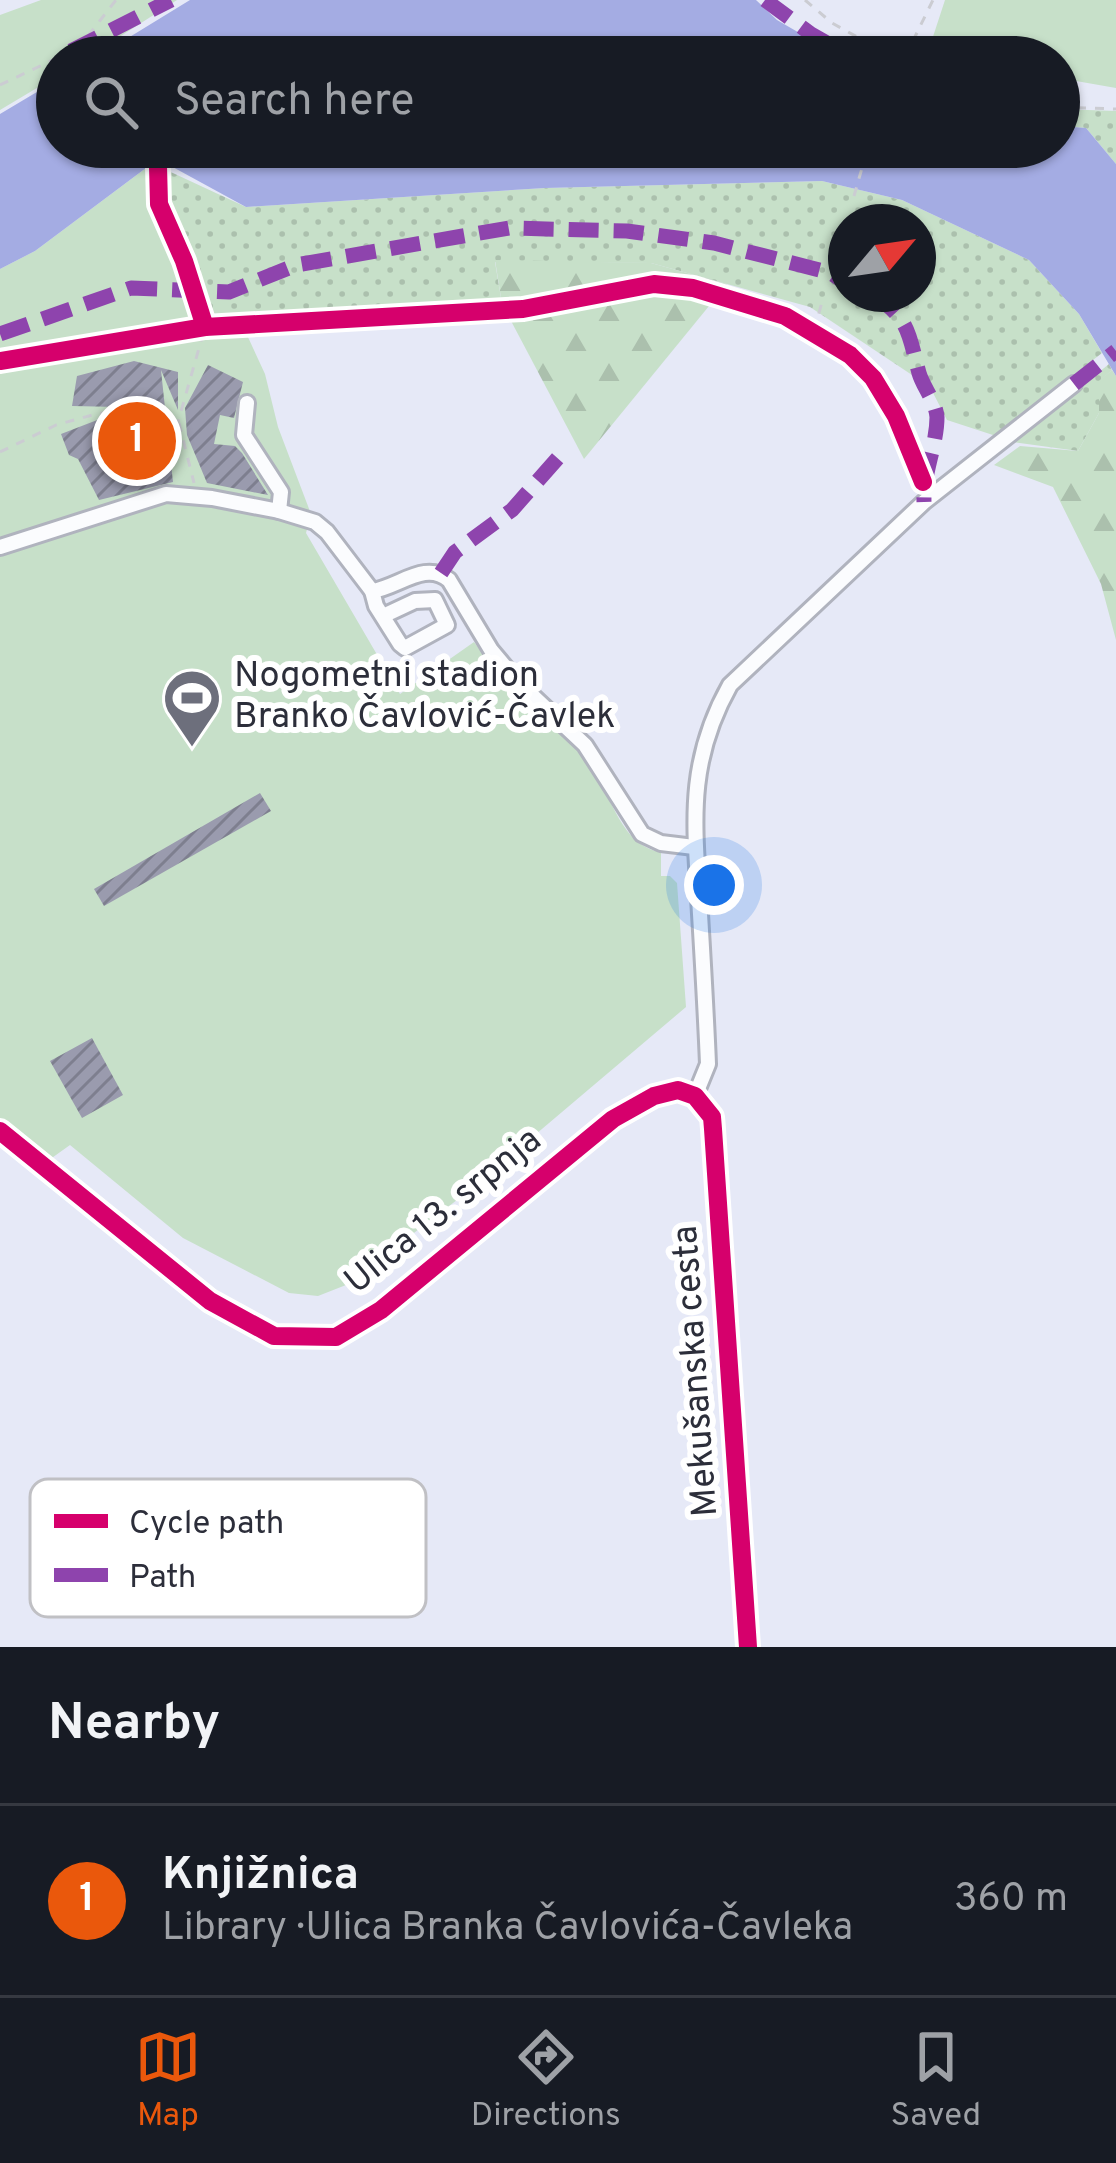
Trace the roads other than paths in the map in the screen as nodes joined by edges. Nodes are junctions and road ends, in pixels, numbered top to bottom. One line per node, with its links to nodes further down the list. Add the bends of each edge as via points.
1 (1074, 384): 7 (street, via 924,502 730,685 698,761)
2 (247, 403): 3 (street, via 244,435 280,492)
3 (279, 511): 4 (street, via 166,494); 5 (street, via 327,532)
4 (1, 542)
5 (372, 590): 6 (street); 7 (street, via 441,573 491,650 585,745 642,834)
6 (383, 616): 6 (street, via 405,648 447,626 435,600)
7 (694, 847): 8 (street, via 708,1064)
8 (694, 1096): 9 (street, Ulica 13. srpnja, via 666,1091 614,1119 381,1310 336,1337 274,1336 210,1301); 10 (street, Mekušanska cesta, via 712,1118)
9 (0, 1131)
10 (748, 1647)

